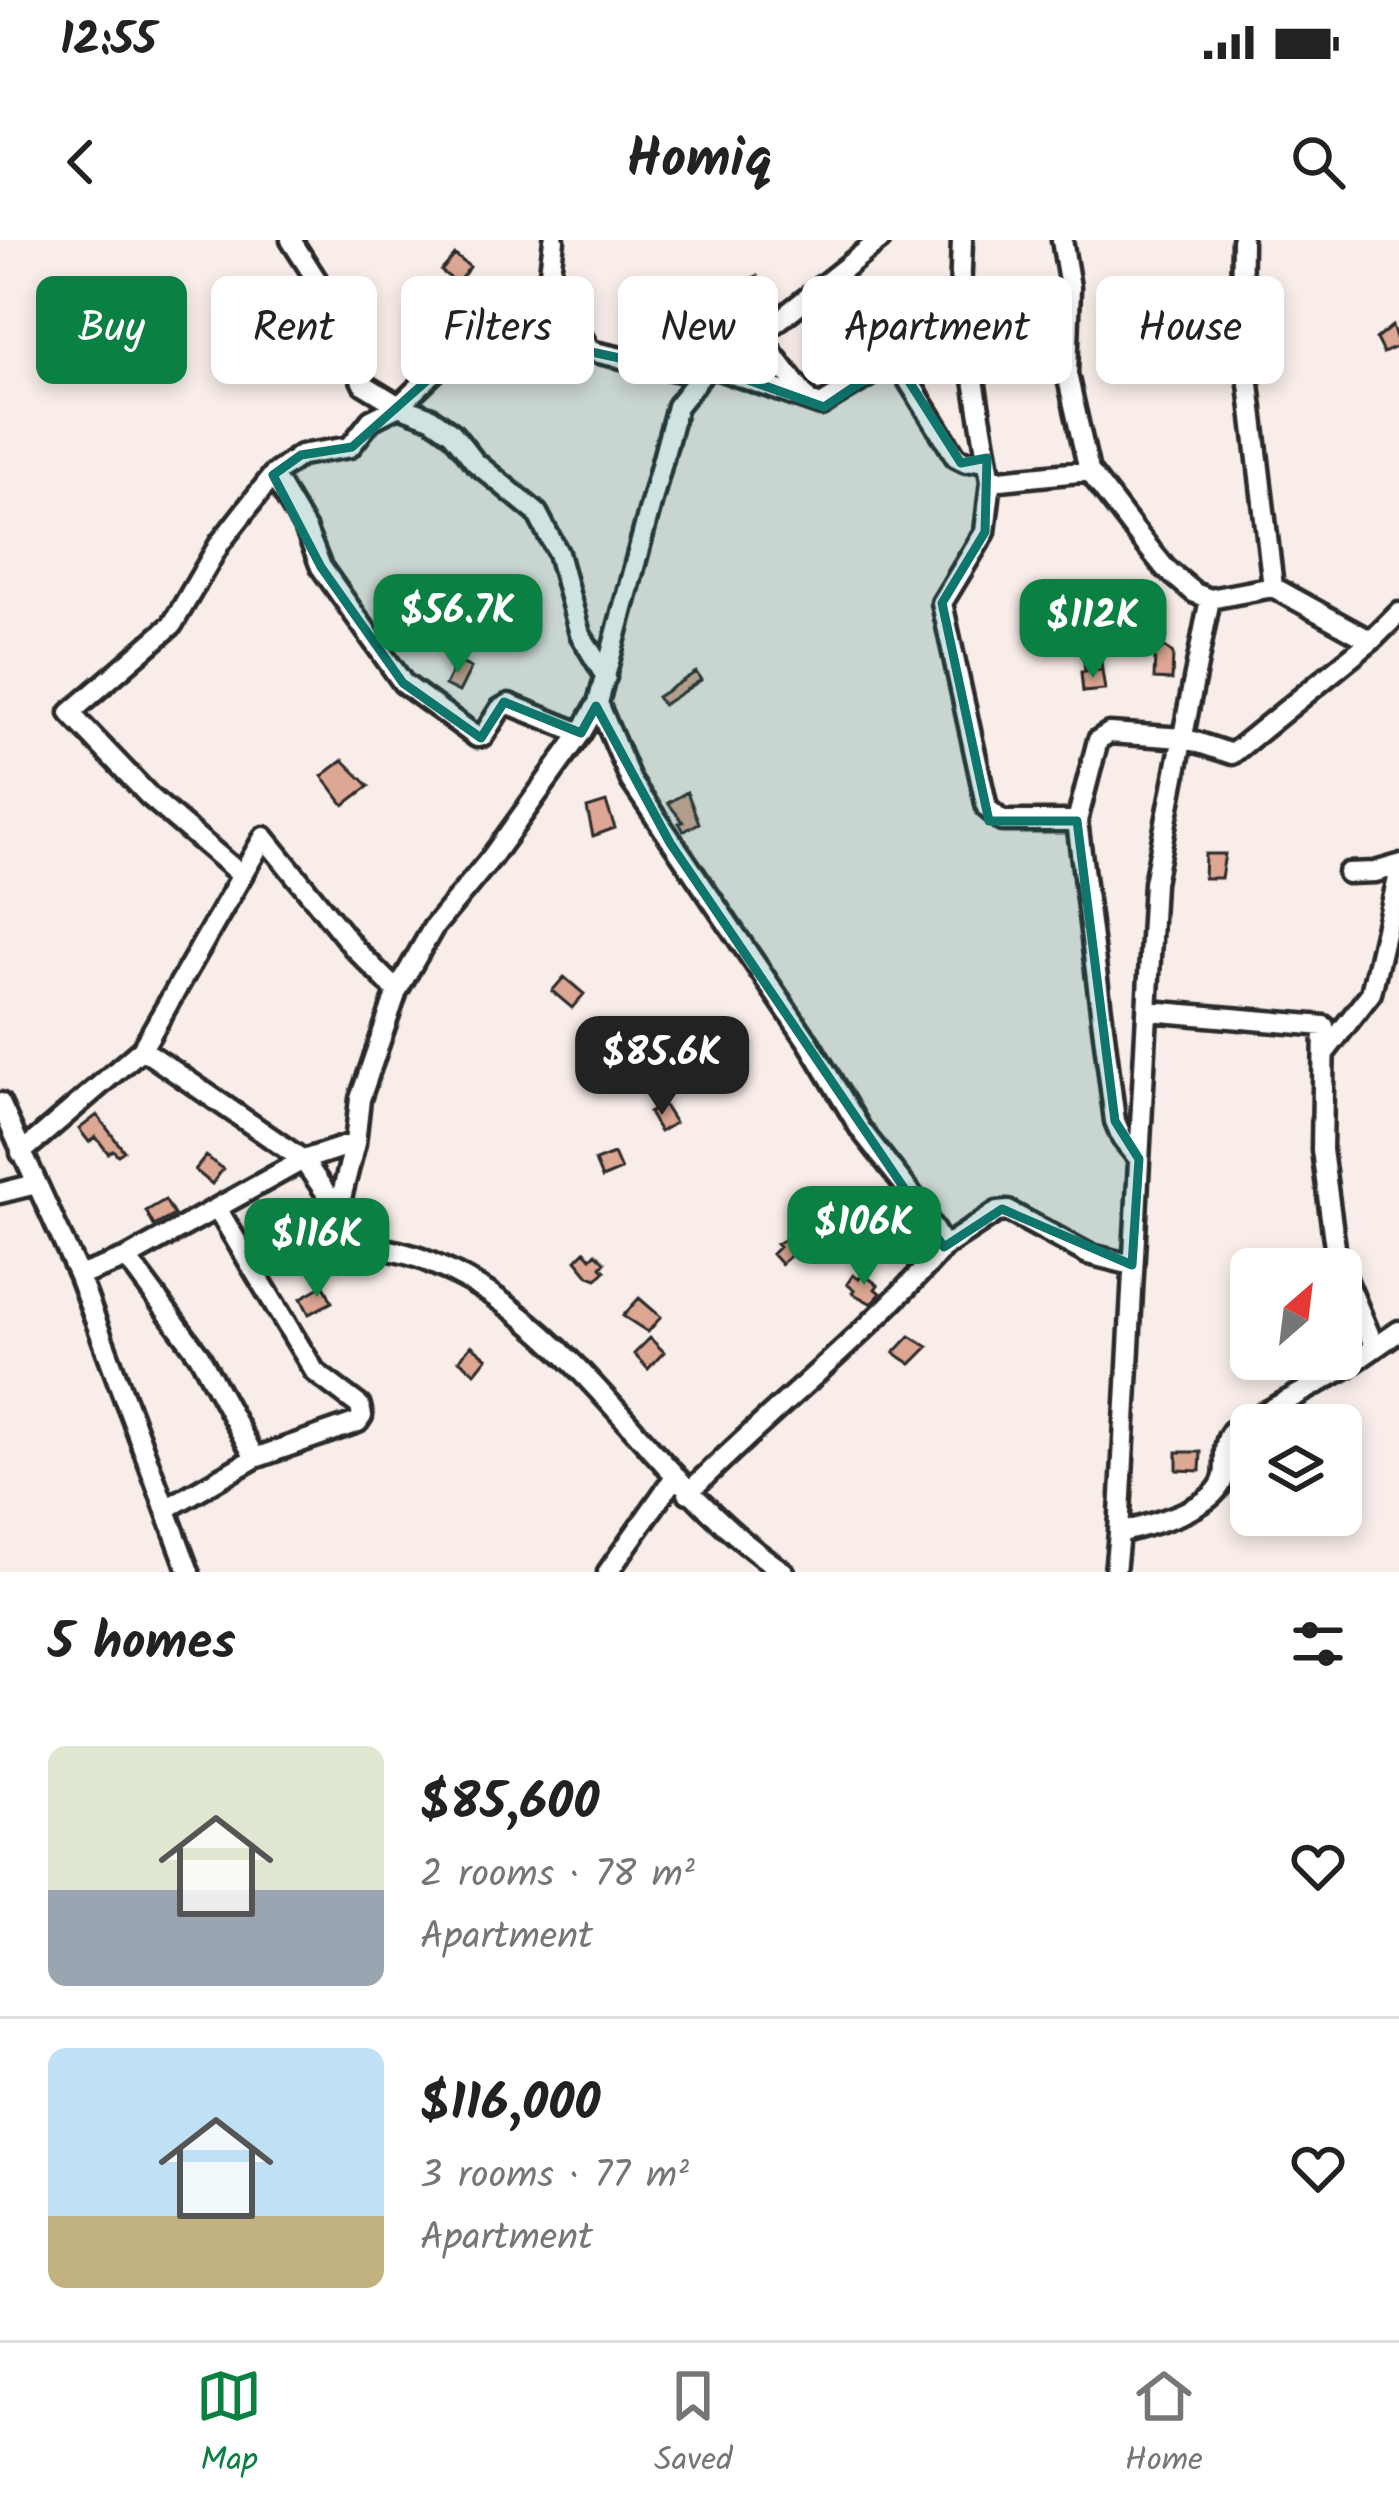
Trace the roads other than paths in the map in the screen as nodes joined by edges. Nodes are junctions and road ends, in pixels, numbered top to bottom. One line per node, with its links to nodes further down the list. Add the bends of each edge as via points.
1 (291, 240): 14 (street, via 356,373)
2 (554, 240): 7 (street)
3 (880, 240): 8 (street)
4 (962, 240): 15 (street, via 960,297)
5 (1062, 240): 16 (street, via 1070,287 1067,374)
6 (1242, 240): 19 (street, via 1241,316)
7 (550, 276)
8 (778, 321)
9 (778, 361): 13 (street)
10 (422, 384): 14 (street)
11 (695, 384): 23 (street, via 670,422)
12 (750, 384): 13 (street)
13 (808, 400): 15 (street, via 827,405 868,375 895,368 956,458)
14 (399, 406): 17 (street, via 371,420 350,448 301,454); 23 (street, via 452,433 537,512 580,634)
15 (987, 458): 18 (street)
16 (1089, 472): 18 (street); 20 (street, via 1180,584)
17 (273, 475): 25 (street, via 320,568 417,696 481,738 508,704); 30 (street, via 220,543 172,626 70,713)
18 (991, 481): 27 (street, via 985,532 942,603 986,808 1002,821)
19 (1274, 587): 20 (street); 22 (street)
20 (1210, 599): 26 (street)
21 (1399, 613): 22 (street)
22 (1372, 641): 26 (street, via 1239,750 1226,754)
23 (606, 677): 24 (street)
24 (598, 703): 25 (street); 44 (street, via 640,797)
25 (581, 733): 31 (street, via 433,928)
26 (1184, 738): 27 (street, via 1103,735); 32 (street, via 1154,883)
27 (1077, 821): 38 (street, via 1115,1121)
28 (1399, 869): 29 (street); 34 (street, via 1371,993)
29 (1348, 873)
30 (240, 874): 31 (street, via 260,839 269,840); 33 (street)
31 (397, 991): 36 (street, via 360,1099)
32 (1149, 1011): 34 (street, via 1318,1024 1326,1031); 38 (street)
33 (142, 1049): 37 (street); 39 (street)
34 (1325, 1052): 49 (street, via 1322,1150 1336,1255)
35 (0, 1103): 37 (street)
36 (355, 1143): 39 (street); 43 (street)
37 (21, 1153): 40 (street)
38 (1139, 1159): 46 (street)
39 (303, 1160): 42 (street); 43 (street)
40 (37, 1184): 41 (street); 47 (street)
41 (0, 1193)
42 (218, 1210): 45 (street); 50 (street, via 315,1372 362,1411 358,1422)
43 (338, 1210): 51 (street, via 358,1238 425,1260 535,1326)
44 (944, 1247): 46 (street, via 1008,1210 1088,1254); 51 (street, via 872,1324)
45 (127, 1258): 47 (street); 50 (street, via 199,1355)
46 (1132, 1265): 53 (street)
47 (79, 1276): 52 (street)
48 (1399, 1331): 49 (street)
49 (1375, 1348): 53 (street, via 1232,1431 1224,1477 1210,1498)
50 (255, 1458): 52 (street)
51 (681, 1485): 55 (street); 56 (street)
52 (166, 1509): 54 (street)
53 (1119, 1533): 57 (street)
54 (189, 1572)
55 (608, 1572)
56 (784, 1572)
57 (1114, 1572)

